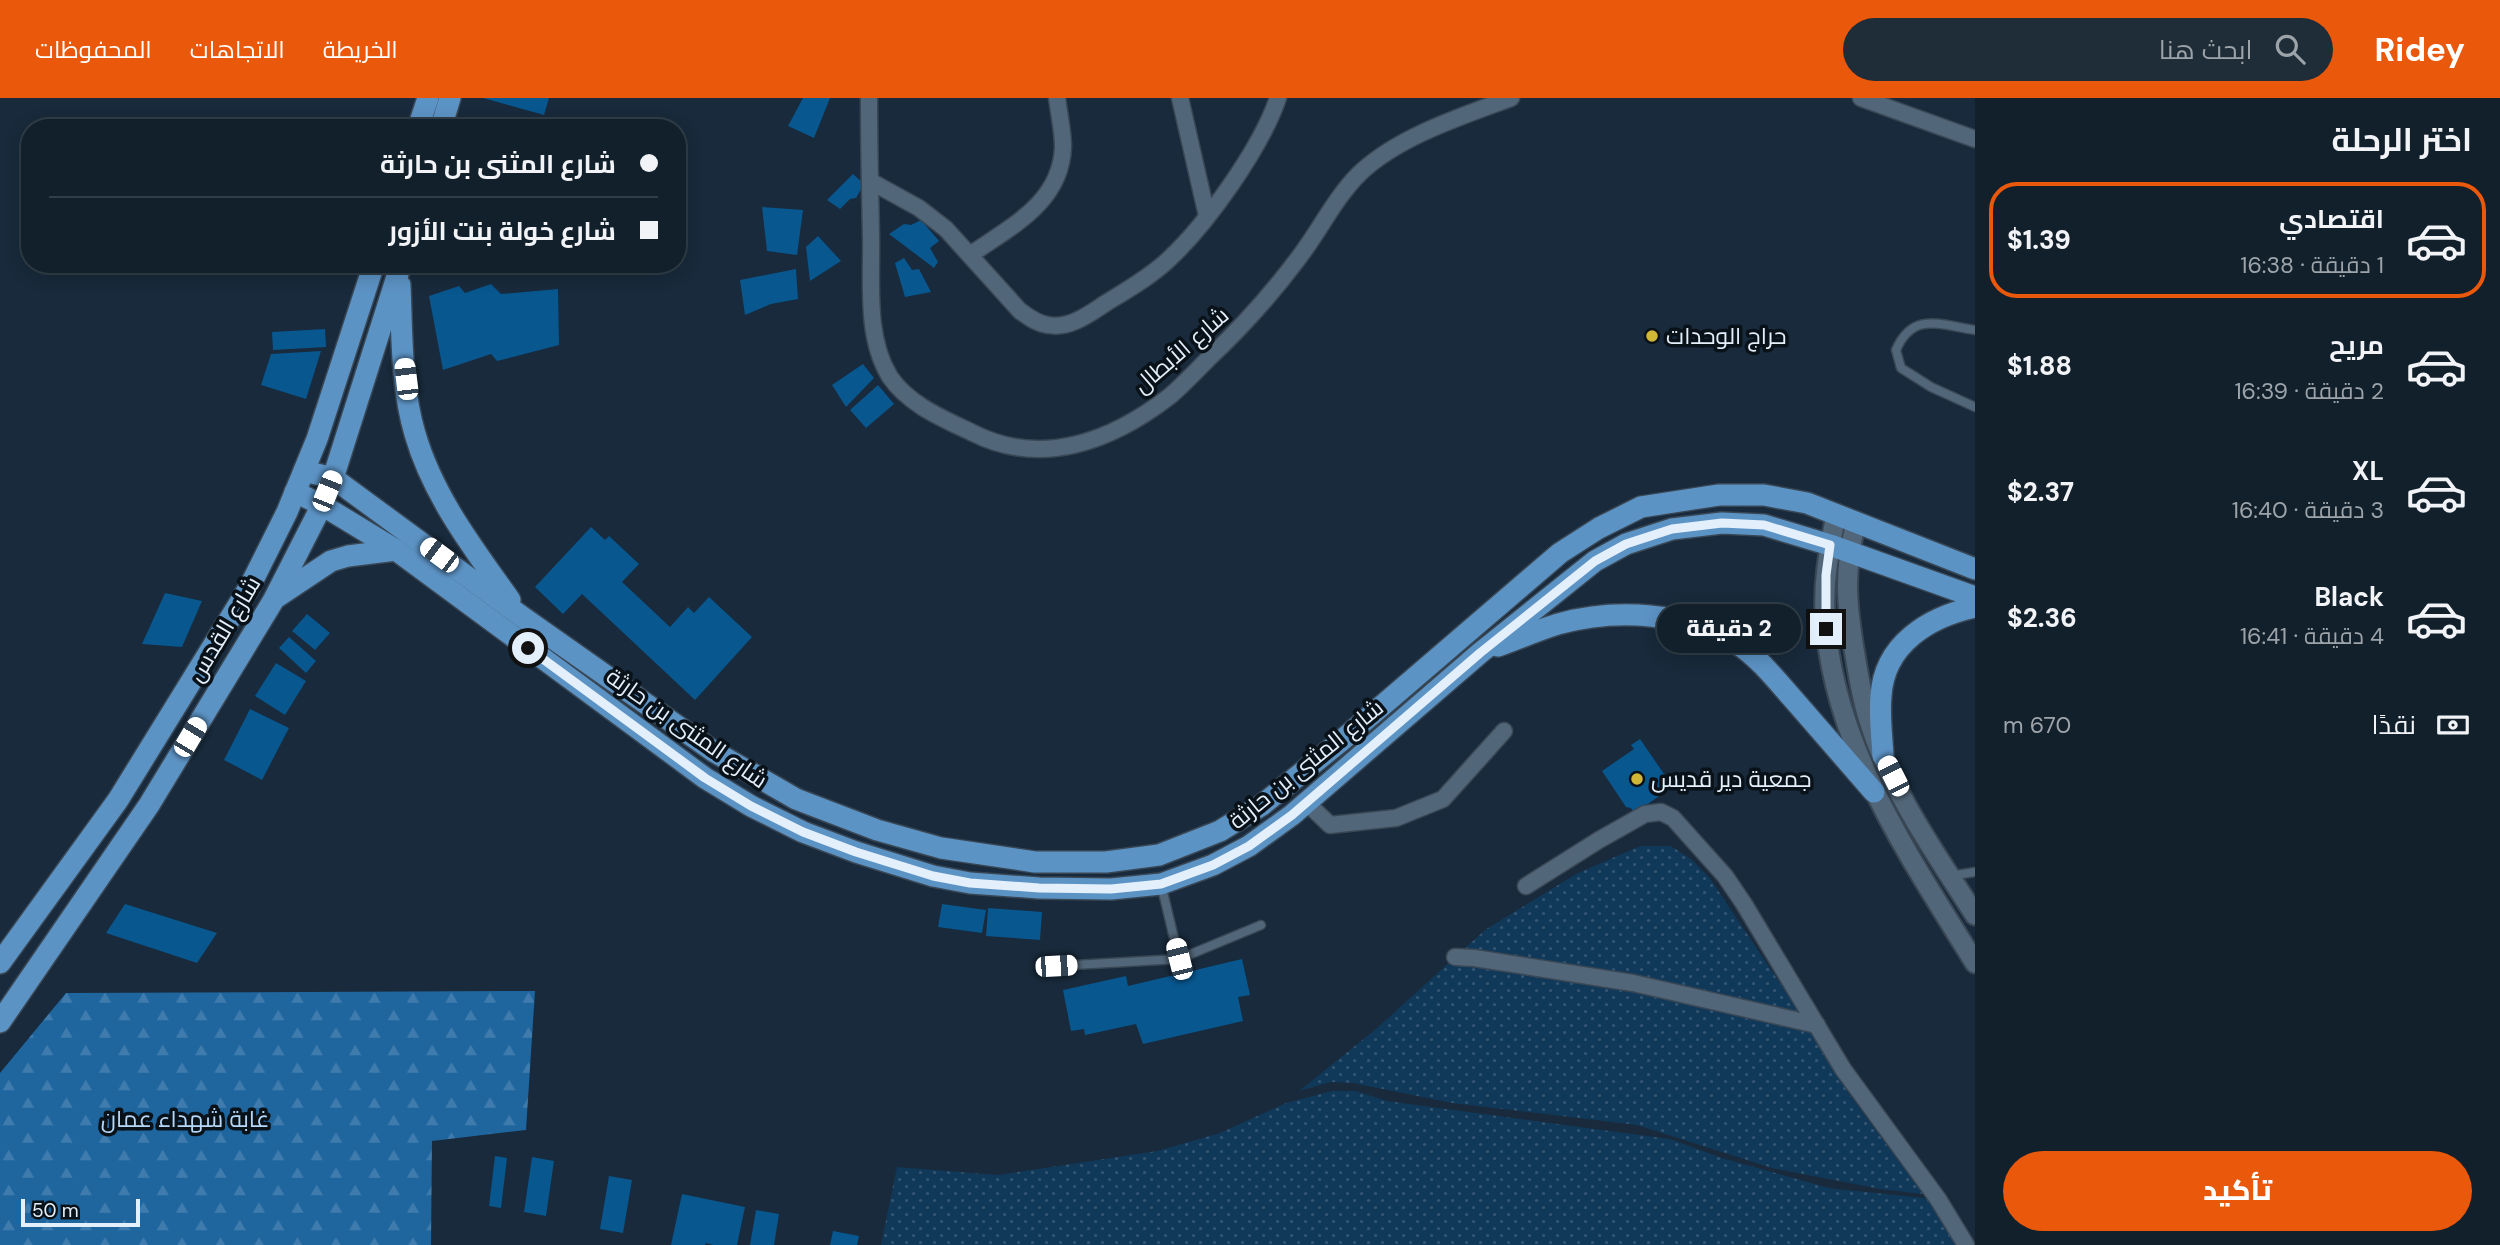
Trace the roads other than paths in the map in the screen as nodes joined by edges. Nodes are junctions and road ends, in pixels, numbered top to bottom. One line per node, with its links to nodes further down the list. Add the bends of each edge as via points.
1 (428, 98): 9 (highway)
2 (450, 98): 10 (highway)
3 (869, 98): 12 (street, شارع الأبطال)
4 (1057, 98): 14 (street, via 1063,145 1052,187 1036,209)
5 (1180, 98): 13 (street)
6 (1278, 98): 13 (street, via 1261,139)
7 (1511, 98): 12 (street, شارع الأبطال, via 1398,146 1360,173 1249,321 1170,395 1134,420 1071,447 1042,451 983,438 937,416 906,396 891,377 881,358 872,310)
8 (1861, 98): 11 (street)
9 (421, 119)
10 (444, 119)
11 (1975, 139)
12 (870, 181): 14 (street, via 919,208)
13 (1207, 216): 14 (street, via 1168,261 1146,278 1063,325 1048,326 1020,311)
14 (970, 255)
15 (371, 273): 20 (highway, شارع القدس)
16 (398, 273): 21 (highway, شارع القدس)
17 (400, 273): 31 (highway, via 404,361 414,433 461,531)
18 (1975, 330): 19 (lane, via 1914,325 1895,350 1901,368)
19 (1975, 407)
20 (304, 471): 21 (highway, شارع المثنى بن حارثة); 22 (highway, شارع القدس)
21 (333, 478): 23 (highway, شارع القدس); 31 (highway, شارع المثنى بن حارثة)
22 (295, 492): 23 (highway, شارع المثنى بن حارثة); 45 (highway, شارع القدس, via 250,586 118,800)
23 (322, 505): 26 (highway, شارع المثنى بن حارثة); 29 (highway, شارع القدس)
24 (1846, 518): 25 (street); 27 (highway, شارع المثنى بن حارثة); 31 (highway, شارع المثنى بن حارثة, via 1807,503 1765,495 1719,495 1641,507 1560,553 1262,805 1220,831 1159,855 1106,862 1035,862 941,848 796,799 713,751)
25 (1839, 548): 28 (highway, شارع المثنى بن حارثة); 32 (highway, شارع المثنى بن حارثة, via 1764,525 1722,523 1672,529 1626,544 1595,561); 34 (street, via 1857,666); 35 (street, via 1826,575 1827,647 1836,689)
26 (396, 550): 29 (highway, via 331,561); 39 (highway, شارع المثنى بن حارثة, via 705,778 803,832 920,872 970,883 1111,889)
27 (1975, 569)
28 (1975, 597)
29 (273, 601): 48 (highway, شارع القدس, via 149,805)
30 (1975, 607): 34 (highway, via 1918,629 1891,661 1881,696)
31 (521, 616)
32 (1480, 653): 35 (highway, via 1559,624 1597,617 1670,618 1703,627 1738,645 1763,665); 36 (highway, شارع المثنى بن حارثة)
33 (1504, 731): 36 (street, via 1443,799 1396,818 1330,825)
34 (1882, 756): 38 (street)
35 (1874, 792): 46 (street)
36 (1306, 802): 39 (highway, شارع المثنى بن حارثة, via 1249,846)
37 (1975, 872): 38 (lane)
38 (1950, 876): 41 (street)
39 (1161, 884): 44 (lane)
40 (1526, 886): 49 (street, via 1645,814 1661,812 1673,818 1725,876)
41 (1975, 915)
42 (1261, 925): 44 (lane)
43 (1455, 957): 49 (street, via 1633,983)
44 (1179, 959): 47 (lane)
45 (0, 963)
46 (1975, 963)
47 (1056, 966)
48 (0, 1022)
49 (1817, 1025): 50 (street)
50 (1966, 1245)

